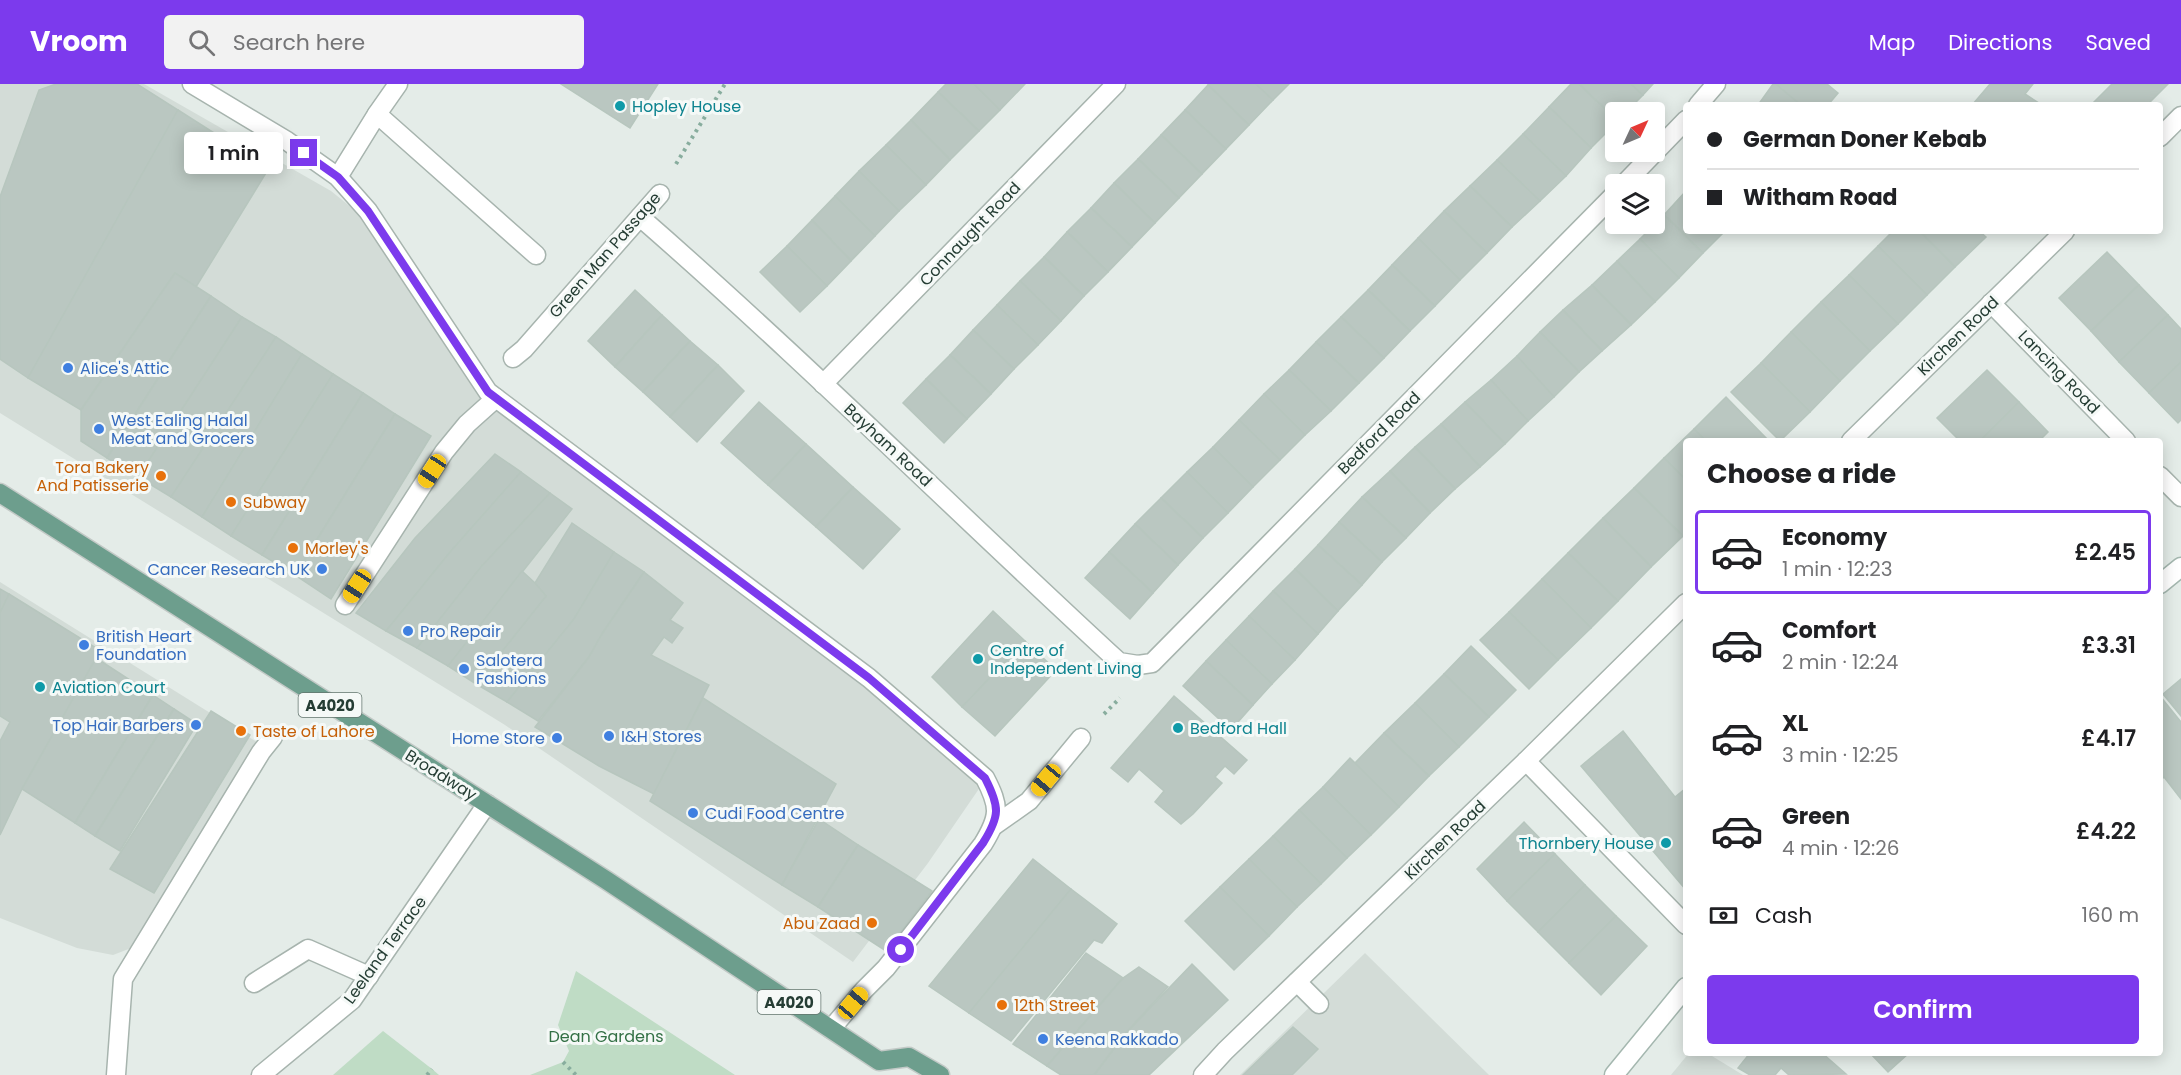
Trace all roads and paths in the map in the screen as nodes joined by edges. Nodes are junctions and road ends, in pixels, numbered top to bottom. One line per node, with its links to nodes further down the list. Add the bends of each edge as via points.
1 (192, 84): 12 (street)
2 (398, 84): 7 (street)
3 (725, 84): 13 (path, Green Man Passage)
4 (1116, 84): 20 (street, Connaught Road)
5 (1716, 84): 6 (street)
6 (1701, 102)
7 (377, 114): 12 (street); 17 (street)
8 (2181, 116): 10 (street)
9 (1683, 123): 11 (street)
10 (2163, 134)
11 (1634, 174)
12 (338, 177): 21 (street, via 368,211 473,371)
13 (660, 194): 15 (street, Green Man Passage)
14 (1605, 204): 31 (street, Bedford Road, via 1152,663)
15 (640, 217): 19 (street, Green Man Passage); 20 (street, Bayham Road)
16 (2062, 234): 18 (street, Kirchen Road)
17 (536, 255)
18 (1991, 303): 22 (street, Kirchen Road); 23 (street, Lancing Road)
19 (513, 358)
20 (823, 384): 31 (street, Bayham Road, via 1119,662)
21 (496, 398): 29 (street, via 444,452); 37 (street, via 887,693 985,778 997,800)
22 (1854, 438)
23 (2123, 438)
24 (2163, 479): 26 (street)
25 (0, 493): 36 (main road, Broadway / A4020)
26 (2181, 497)
27 (2181, 567): 28 (street)
28 (2163, 582)
29 (345, 605)
30 (1683, 606): 35 (street, Kirchen Road)
31 (1138, 665)
32 (1124, 694): 34 (path)
33 (273, 737): 48 (street, via 123,979)
34 (1081, 738): 37 (street, via 1029,801)
35 (1526, 761): 38 (street); 40 (street, Kirchen Road)
36 (487, 804): 39 (street, Leeland Terrace); 44 (main road, Broadway / A4020)
37 (995, 825): 44 (street, via 886,968)
38 (1683, 922)
39 (369, 976): 41 (street, via 308,949); 49 (street, Leeland Terrace, via 352,1000)
40 (1297, 982): 43 (street); 53 (street, Kirchen Road)
41 (254, 983)
42 (1683, 991): 54 (street)
43 (1319, 1004)
44 (831, 1029): 46 (main road, Broadway / A4020)
45 (563, 1062): 51 (path)
46 (881, 1068): 52 (main road, Broadway / A4020, via 909,1057)
47 (432, 1069): 50 (path)
48 (116, 1075)
49 (261, 1075)
50 (427, 1075)
51 (576, 1075)
52 (940, 1075)
53 (1203, 1075)
54 (1614, 1075)

